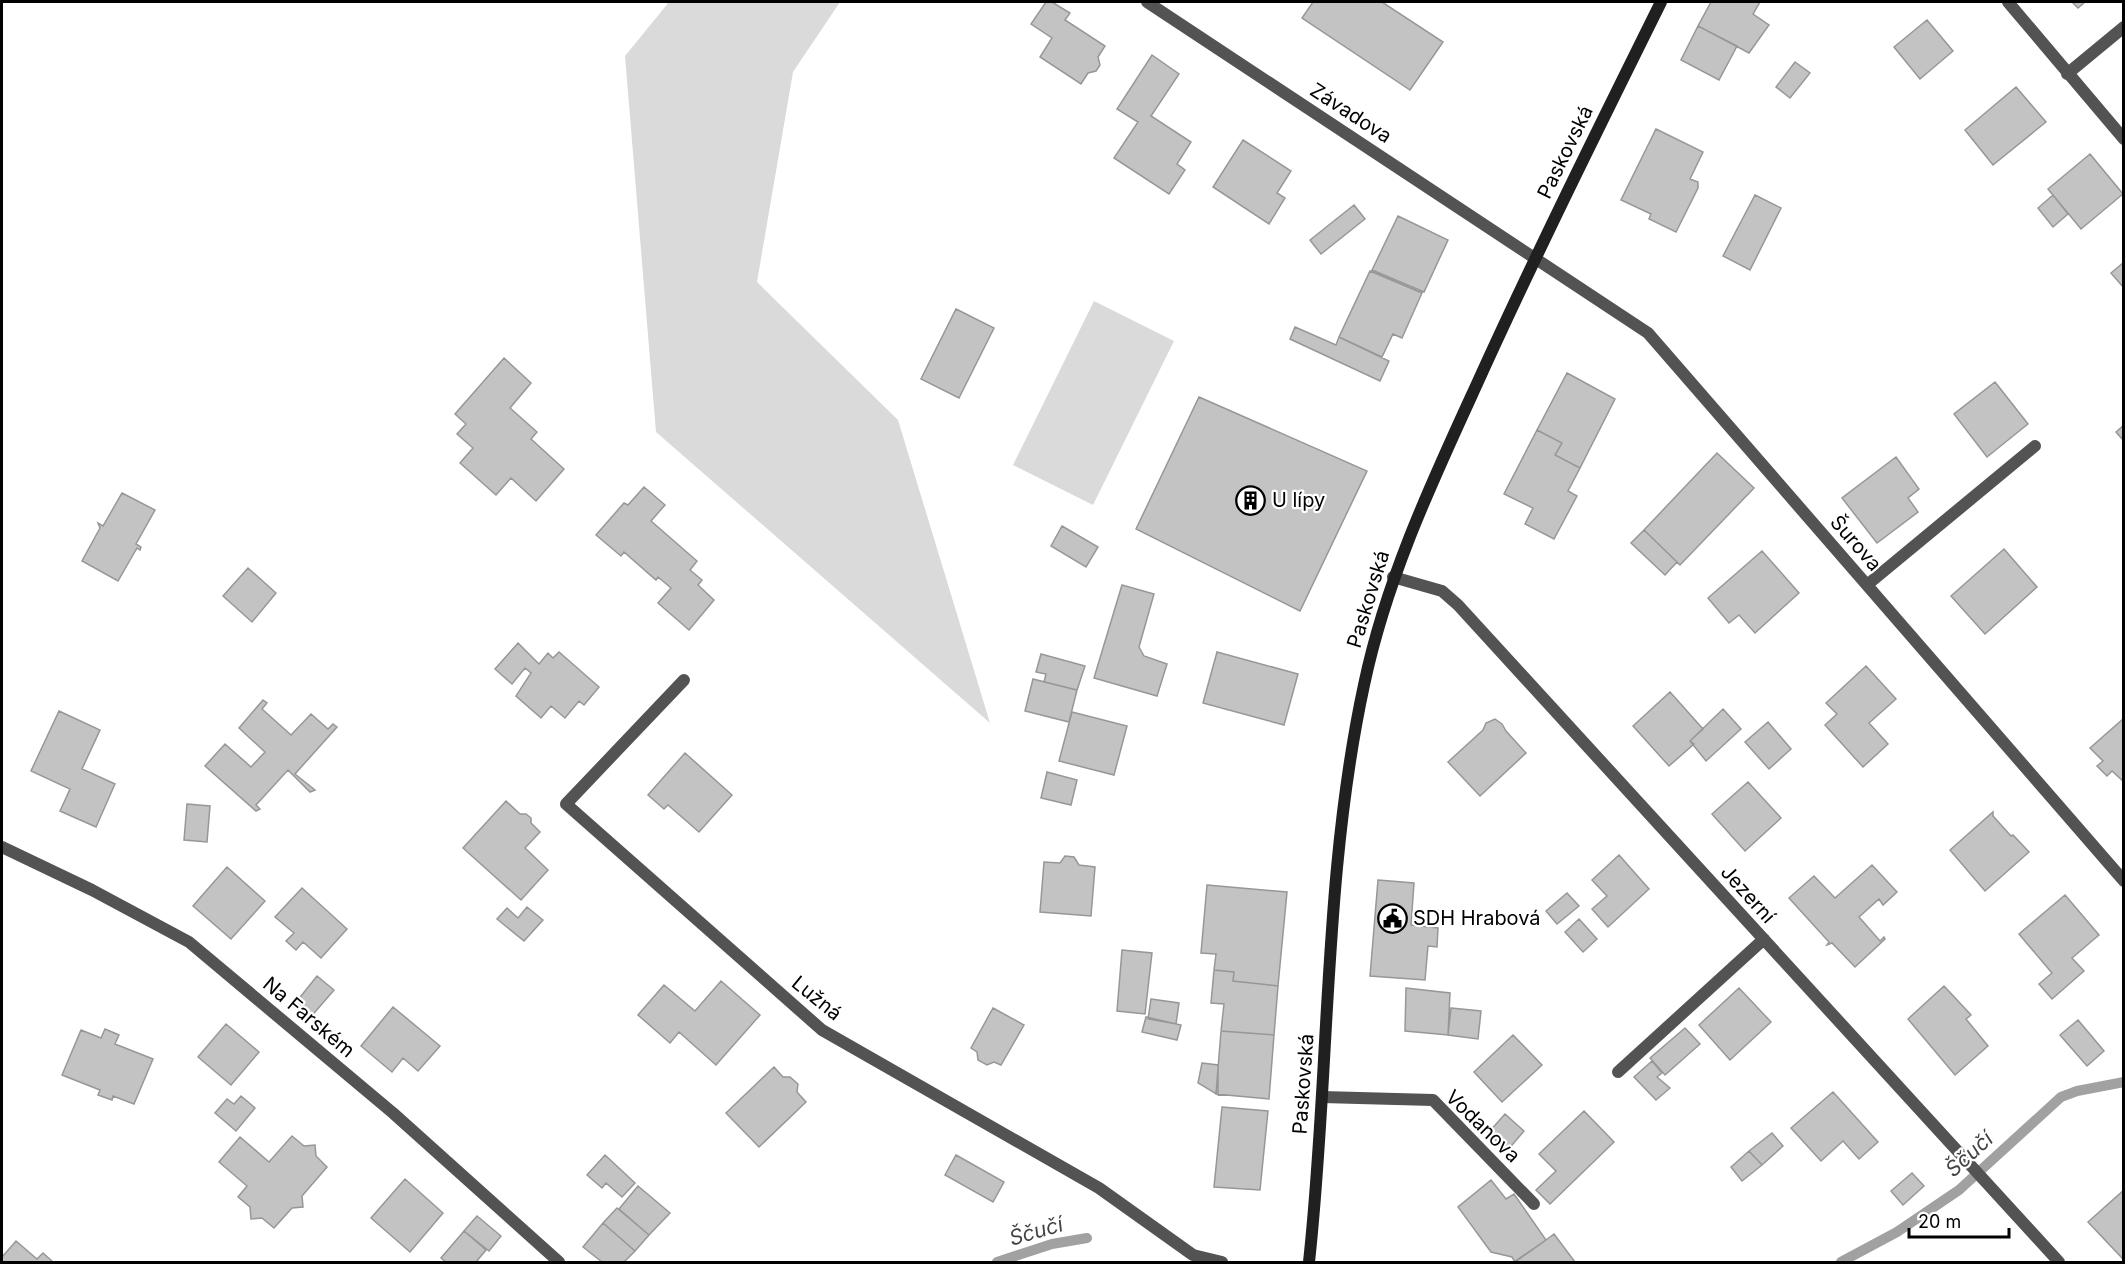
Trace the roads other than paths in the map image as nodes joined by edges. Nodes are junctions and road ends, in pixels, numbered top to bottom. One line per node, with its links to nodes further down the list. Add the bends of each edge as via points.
1 (1147, 2): 7 (street, Závadova)
2 (1661, 2): 7 (main road, Paskovská)
3 (2008, 2): 5 (street)
4 (2124, 27): 5 (street)
5 (2067, 74): 6 (street)
6 (2124, 139)
7 (1534, 257): 9 (main road, Paskovská); 10 (street, Šurova, via 1648,333)
8 (2035, 446): 10 (street)
9 (1393, 577): 14 (street, Jezerní, via 1442,591 1458,606); 16 (main road, Paskovská, via 1363,686 1343,812)
10 (1866, 585): 13 (street, Šurova)
11 (684, 680): 19 (street, Lužná, via 566,804 822,1030 1099,1188 1193,1255)
12 (2, 847): 18 (street, Na Farském, via 189,942 393,1113)
13 (2124, 881)
14 (1764, 939): 15 (street); 21 (street, Jezerní)
15 (1618, 1072)
16 (1322, 1097): 17 (street, Vodanova, via 1433,1100); 20 (main road, Paskovská)
17 (1534, 1204)
18 (559, 1263)
19 (1222, 1263)
20 (1309, 1263)
21 (2059, 1263)

